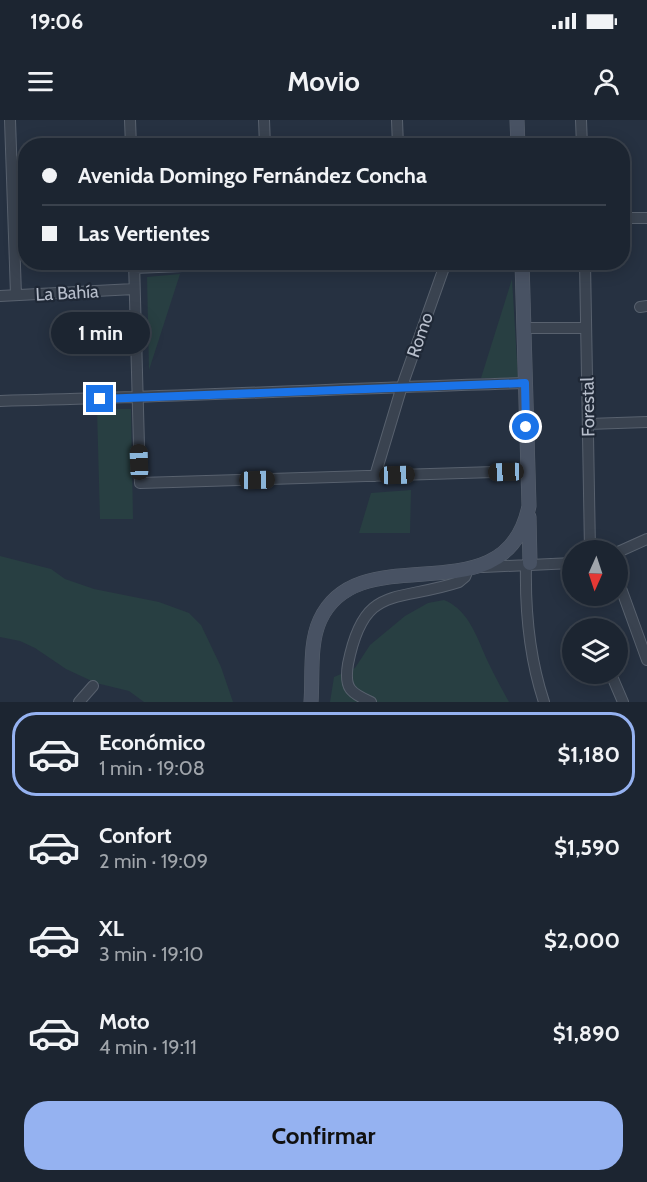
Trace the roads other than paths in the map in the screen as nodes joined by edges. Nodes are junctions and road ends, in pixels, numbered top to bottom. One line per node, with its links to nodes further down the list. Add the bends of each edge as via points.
1 (10, 120): 19 (street)
2 (130, 120): 7 (street)
3 (264, 120): 8 (street)
4 (397, 120): 9 (street)
5 (518, 120): 10 (main road)
6 (581, 120): 11 (street)
7 (131, 138)
8 (265, 138)
9 (398, 138)
10 (518, 138)
11 (582, 138)
12 (630, 218): 13 (street)
13 (647, 218)
14 (134, 270): 18 (street)
15 (443, 270): 24 (street, Romo)
16 (522, 270): 21 (main road)
17 (585, 270): 22 (street, Forestal)
18 (134, 289): 19 (street, La Bahía); 25 (street)
19 (16, 295): 20 (street, La Bahía)
20 (0, 296)
21 (524, 328): 22 (street); 23 (main road)
22 (586, 328): 28 (street, Forestal)
23 (525, 383): 24 (street); 29 (main road)
24 (402, 386): 25 (street); 30 (street, Romo)
25 (137, 398): 26 (street); 30 (street, via 140,483)
26 (0, 401)
27 (647, 422): 28 (street)
28 (588, 424): 33 (street, Forestal)
29 (528, 471): 30 (street); 31 (main road)
30 (375, 476)
31 (529, 506): 36 (main road); 37 (main road, via 512,544 496,558)
32 (647, 539): 34 (street)
33 (590, 540)
34 (628, 548)
35 (562, 563): 36 (street)
36 (528, 564): 37 (street); 45 (street, via 528,630)
37 (473, 568): 43 (main road, via 372,580 346,590 320,619); 44 (street, via 459,582 388,598 366,614 354,635 346,681 350,689)
38 (627, 606): 39 (street)
39 (647, 660)
40 (615, 684): 46 (street)
41 (93, 686): 42 (street)
42 (79, 702)
43 (311, 702)
44 (371, 702)
45 (544, 702)
46 (622, 702)

